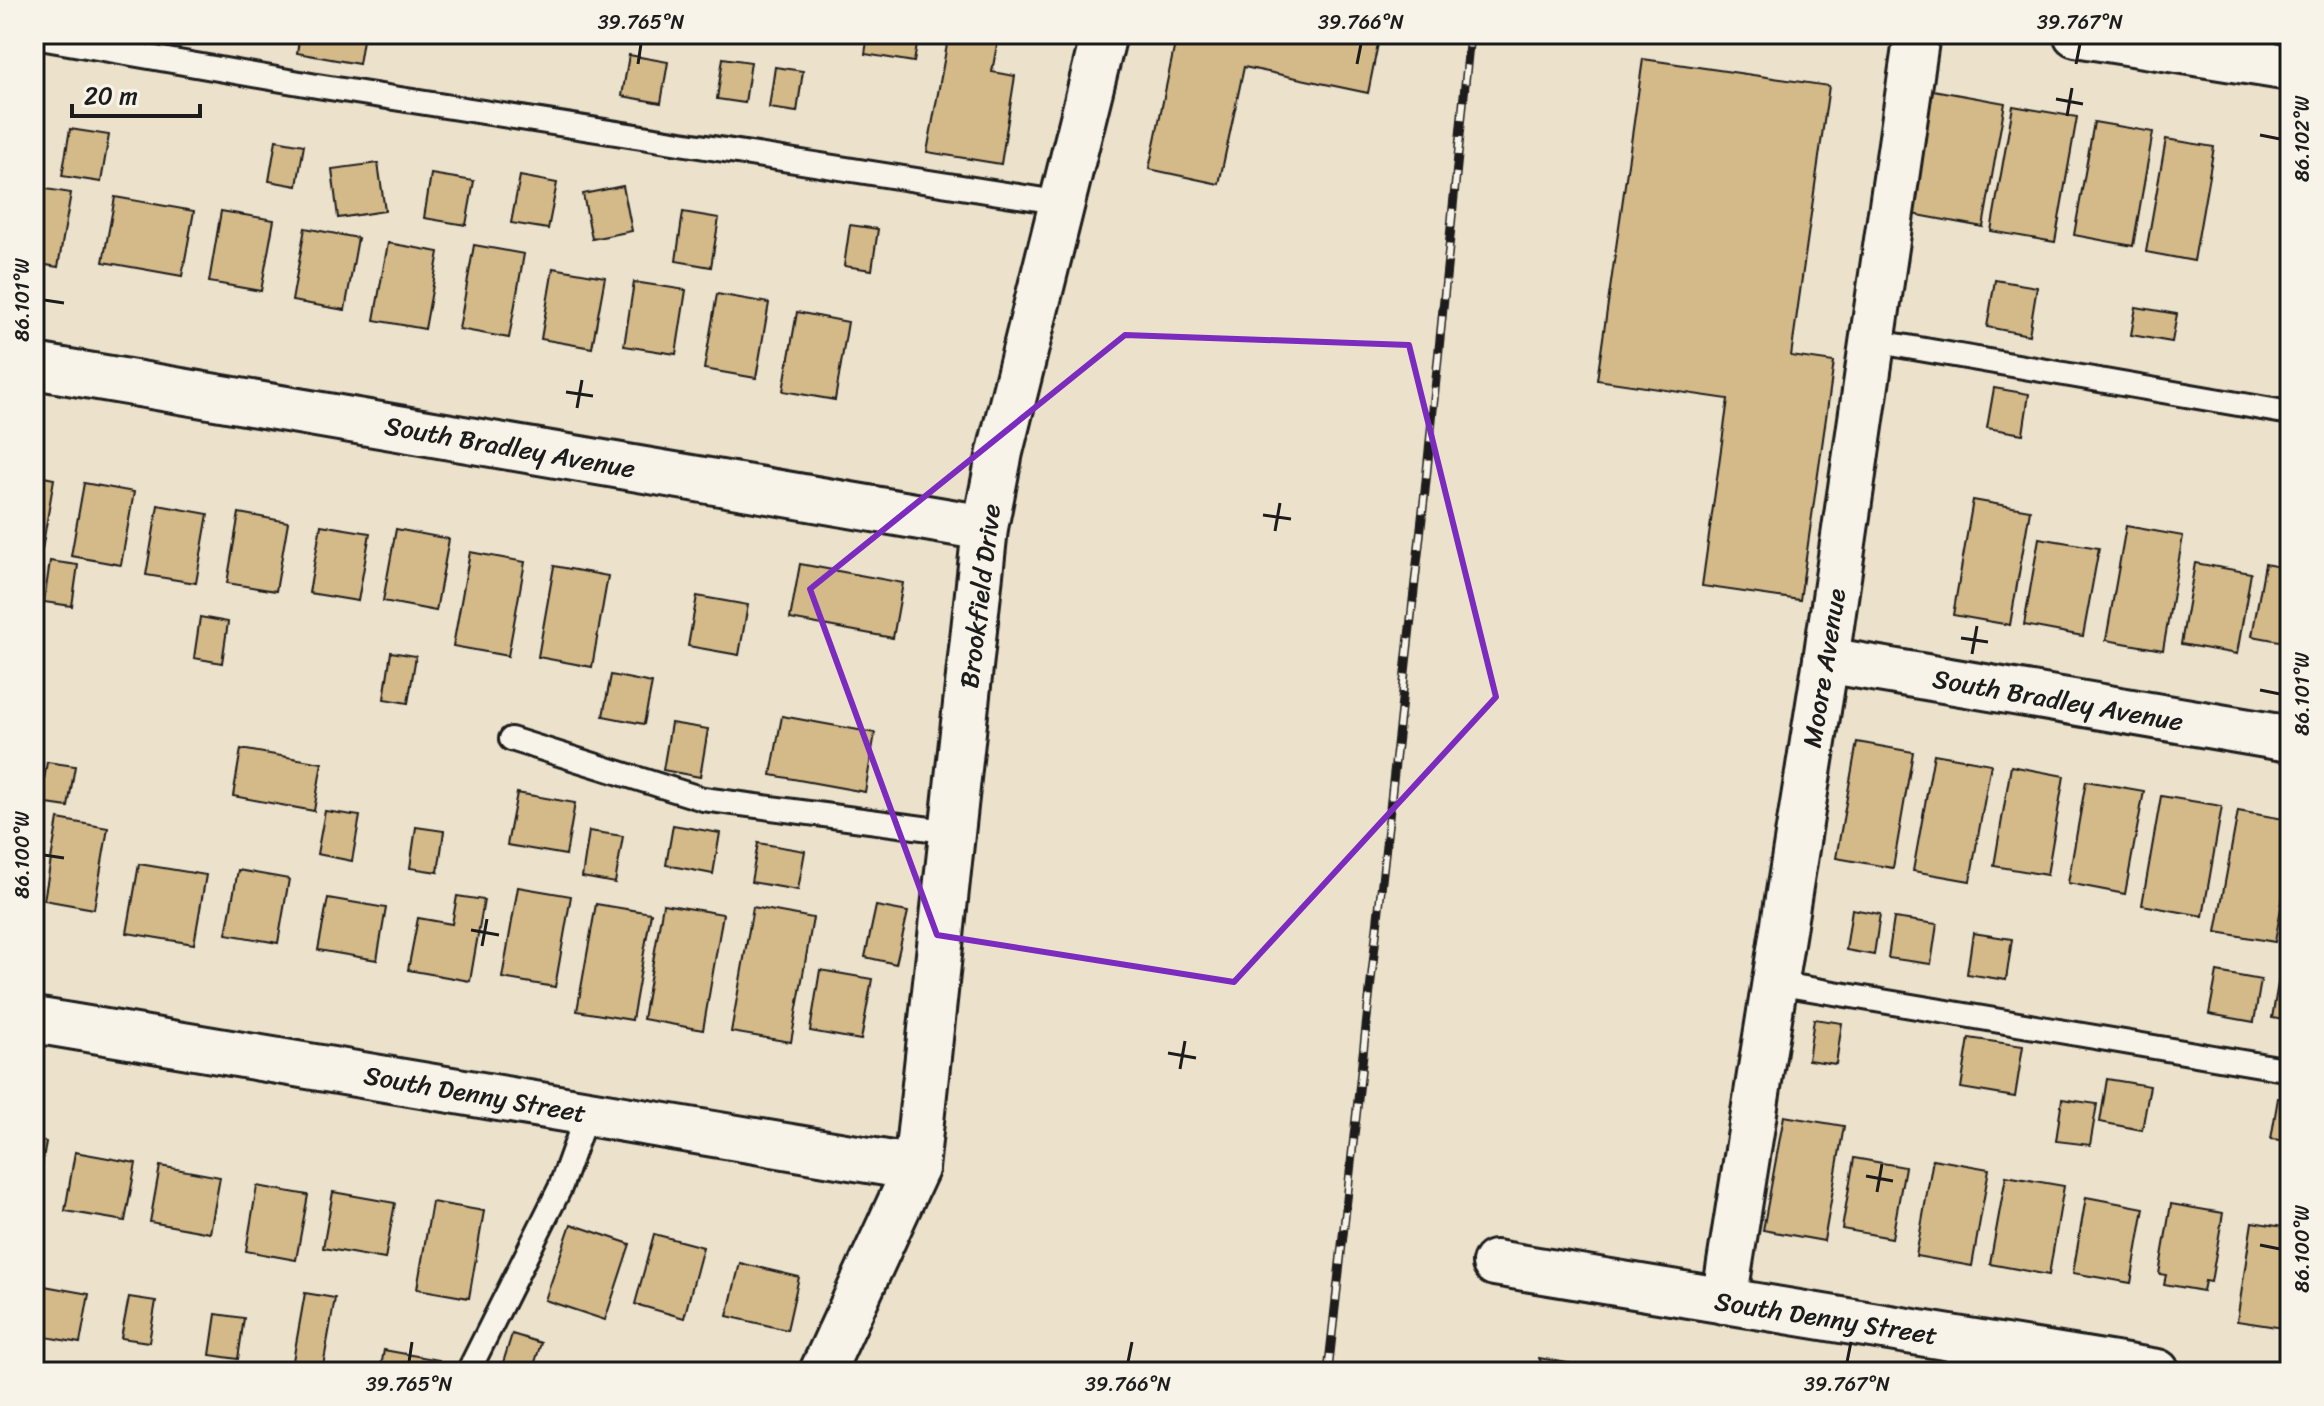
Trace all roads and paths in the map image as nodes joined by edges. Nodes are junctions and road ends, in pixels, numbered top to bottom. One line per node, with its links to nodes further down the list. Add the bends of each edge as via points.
1 (1104, 34): 6 (street, Brookfield Drive)
2 (1917, 34): 7 (street, Moore Avenue)
3 (2076, 34): 5 (street)
4 (34, 37): 6 (lane)
5 (2290, 68)
6 (1063, 203): 10 (street, Brookfield Drive)
7 (1873, 341): 9 (lane); 11 (street, Moore Avenue)
8 (34, 366): 10 (street, South Bradley Avenue)
9 (2290, 413)
10 (985, 528): 14 (street, Brookfield Drive)
11 (1826, 660): 13 (street, South Bradley Avenue); 15 (street, Moore Avenue)
12 (511, 739): 14 (lane, via 703,799)
13 (2290, 739)
14 (953, 832): 19 (street, Brookfield Drive)
15 (1775, 983): 17 (lane); 21 (street, Moore Avenue)
16 (34, 1020): 18 (street, South Denny Street)
17 (2290, 1070)
18 (587, 1113): 19 (street, South Denny Street); 22 (lane, via 560,1188)
19 (916, 1168): 23 (street, Brookfield Drive)
20 (1495, 1263): 21 (street, South Denny Street)
21 (1724, 1301): 24 (street, South Denny Street)
22 (468, 1372)
23 (822, 1372)
24 (2157, 1372)

